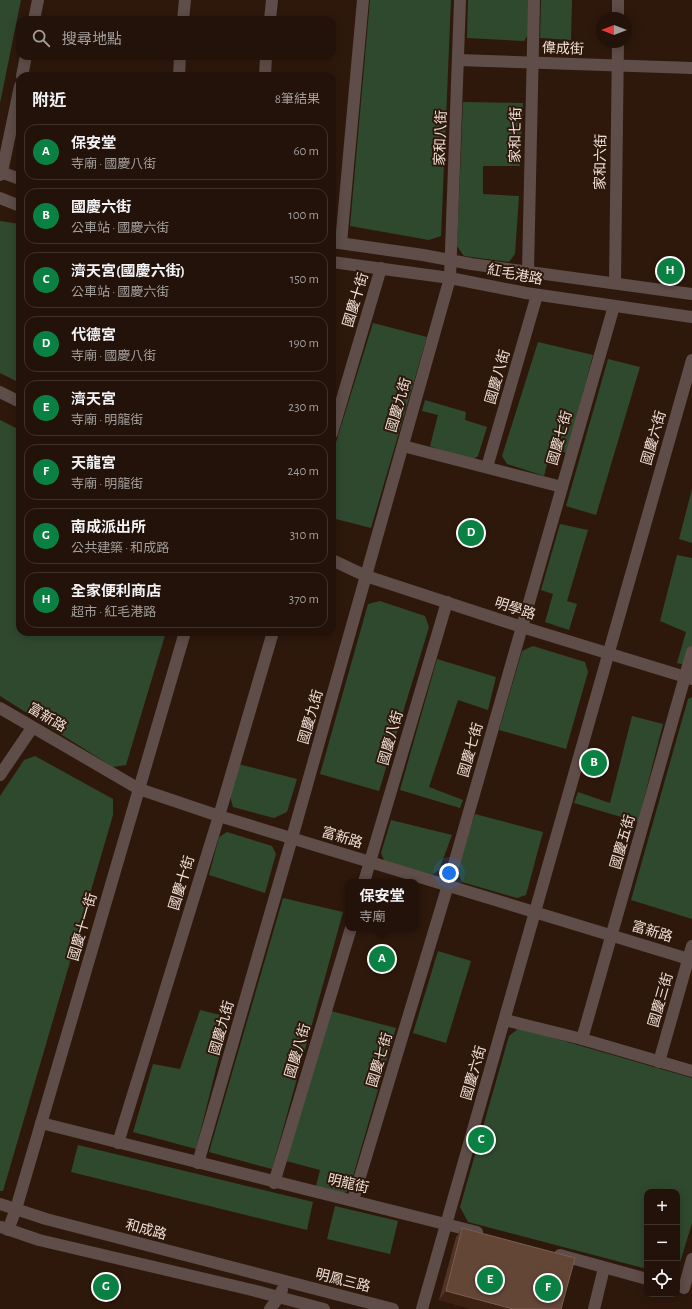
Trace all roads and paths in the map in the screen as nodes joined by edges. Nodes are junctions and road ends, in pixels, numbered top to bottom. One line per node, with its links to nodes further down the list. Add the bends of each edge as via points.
1 (38, 0): 9 (street)
2 (185, 0): 10 (street)
3 (272, 0): 11 (street)
4 (363, 0): 28 (street)
5 (460, 0): 16 (street, 家和八街)
6 (534, 0): 17 (street, 家和七街)
7 (618, 0): 8 (street)
8 (618, 12)
9 (35, 16)
10 (183, 16)
11 (270, 16)
12 (618, 48): 18 (street, 家和六街)
13 (25, 60): 20 (street)
14 (180, 60): 21 (street)
15 (266, 60): 22 (street)
16 (458, 60): 17 (street, 偉成街); 29 (street, 家和八街)
17 (533, 63): 18 (street, 偉成街); 32 (street, 家和七街)
18 (618, 65): 19 (street, 偉成街); 34 (street, 家和六街)
19 (692, 68)
20 (23, 72)
21 (179, 72)
22 (264, 72)
23 (16, 104): 24 (street)
24 (1, 173): 25 (street)
25 (16, 178)
26 (0, 198): 27 (street)
27 (16, 204)
28 (336, 242): 29 (street, 紅毛港路)
29 (452, 260): 32 (street, 紅毛港路); 33 (street, 家和八街)
30 (336, 262): 31 (street, 紅毛港路)
31 (381, 268): 33 (street, 紅毛港路); 42 (street, 國慶十街)
32 (528, 270): 34 (street, 紅毛港路)
33 (450, 278): 36 (street, 紅毛港路); 43 (street, 國慶九街)
34 (615, 282): 35 (street, 紅毛港路)
35 (692, 294)
36 (537, 295): 37 (street, 紅毛港路); 44 (street, 國慶八街)
37 (614, 306): 38 (street, 紅毛港路); 45 (street, 國慶七街)
38 (692, 317)
39 (692, 360): 53 (street, 國慶六街)
40 (0, 392): 41 (street)
41 (16, 400)
42 (336, 420)
43 (403, 446): 44 (street); 47 (street, 國慶九街)
44 (487, 467): 45 (street)
45 (562, 487): 49 (street, 國慶七街)
46 (336, 562): 47 (street, 明學路)
47 (366, 576): 48 (street, 明學路); 60 (street, 國慶九街)
48 (447, 602): 49 (street, 明學路); 61 (street, 國慶八街)
49 (522, 627): 53 (street, 明學路); 63 (street, 國慶七街)
50 (184, 636): 58 (street, 國慶十一街)
51 (272, 636): 59 (street, 國慶十街)
52 (692, 652): 54 (street, 國慶五街)
53 (608, 654): 54 (street, 明學路); 64 (street, 國慶六街)
54 (688, 678): 66 (street, 國慶五街)
55 (0, 708): 56 (street, 富新路)
56 (32, 728): 57 (street); 58 (street, 富新路)
57 (0, 775)
58 (139, 789): 59 (street, 富新路); 73 (street, 國慶十一街)
59 (219, 816): 60 (street, 富新路); 74 (street, 國慶十街)
60 (292, 838): 61 (street, 富新路); 75 (street, 國慶九街)
61 (370, 863): 62 (street, 國慶八街); 63 (street, 富新路)
62 (365, 879)
63 (448, 885): 64 (street, 富新路); 77 (street, 國慶七街)
64 (536, 911): 66 (street, 富新路); 69 (street, 國慶六街)
65 (350, 931): 76 (street, 國慶八街)
66 (611, 936): 68 (street, 富新路); 70 (street, 國慶五街)
67 (692, 946): 68 (street, 國慶三街)
68 (690, 959): 71 (street, 國慶三街)
69 (505, 1020): 70 (street); 80 (street, 國慶六街)
70 (582, 1039): 71 (street)
71 (659, 1062): 72 (street)
72 (692, 1071)
73 (41, 1123): 74 (street, 明龍街); 79 (street, 國慶十一街)
74 (118, 1143): 75 (street, 明龍街)
75 (198, 1163): 76 (street, 明龍街)
76 (274, 1183): 77 (street, 明龍街)
77 (353, 1200): 80 (street, 明龍街)
78 (0, 1204): 79 (street, 和成路)
79 (16, 1209): 81 (street, 國慶十一街); 87 (street, 和成路)
80 (446, 1224): 82 (street, 明龍街); 93 (street, 國慶六街)
81 (4, 1228): 89 (street, via 39,1240)
82 (489, 1236)
83 (551, 1253): 85 (street)
84 (692, 1259): 88 (street)
85 (604, 1268): 86 (street); 94 (street)
86 (644, 1277)
87 (285, 1282): 89 (street); 92 (street, 明鳳三路)
88 (684, 1288)
89 (279, 1297): 90 (street); 91 (street)
90 (270, 1309)
91 (324, 1309)
92 (393, 1309)
93 (422, 1309)
94 (594, 1309)

